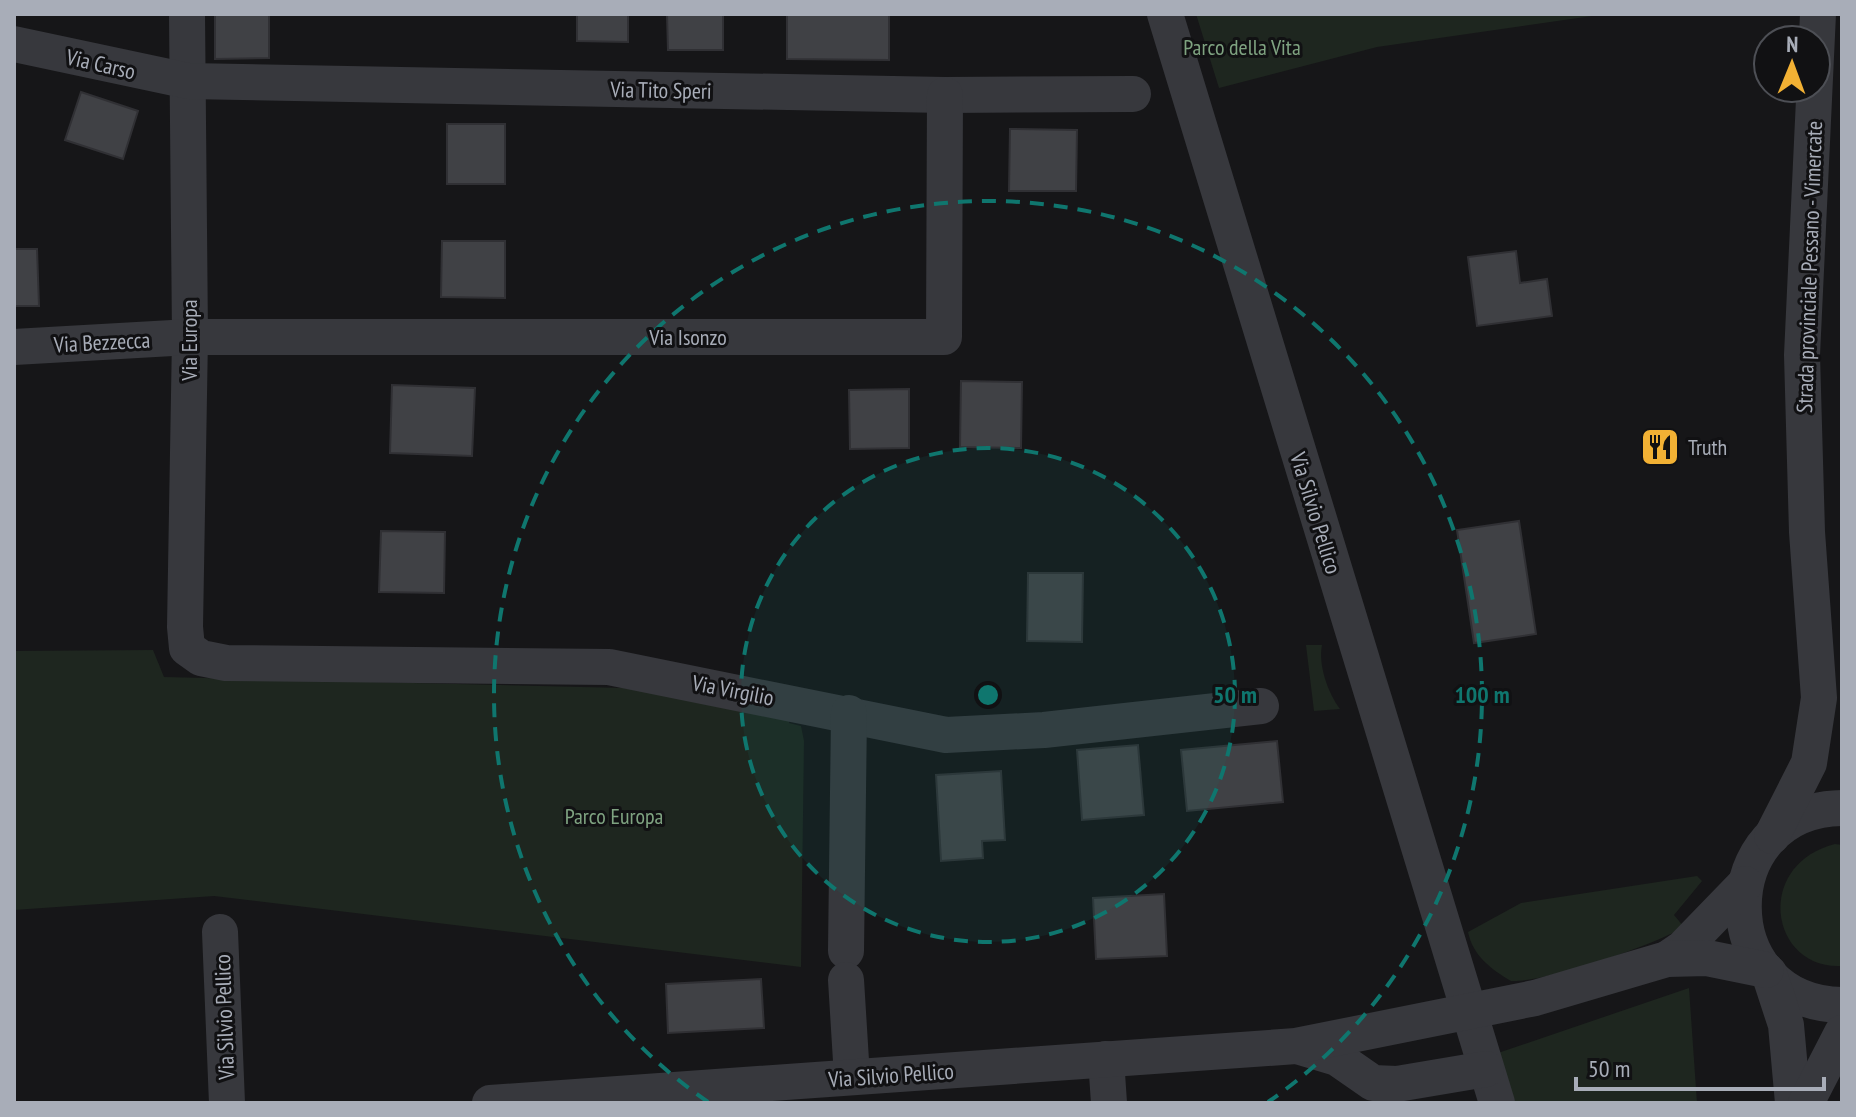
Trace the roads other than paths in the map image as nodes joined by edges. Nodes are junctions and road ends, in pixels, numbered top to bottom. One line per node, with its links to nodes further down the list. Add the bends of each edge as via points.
1 (187, 14): 5 (street, Via Europa)
2 (1165, 14): 22 (street, Via Silvio Pellico)
3 (1818, 14): 11 (street, Strada provinciale Pessano - Vimercate, via 1802,355 1807,532)
4 (14, 44): 5 (street, Via Carso)
5 (188, 81): 7 (street, Via Tito Speri); 8 (street, Via Europa)
6 (1133, 94): 7 (street, Via Tito Speri)
7 (945, 95): 8 (street, Via Isonzo, via 944,337)
8 (190, 337): 9 (street, Via Bezzecca); 10 (street, Via Europa, via 185,627 187,648)
9 (14, 347)
10 (201, 658): 13 (street, Via Virgilio, via 226,663 609,667)
11 (1818, 663): 14 (street, Strada provinciale Pessano - Vimercate); 16 (street, Strada provinciale Pessano - Vimercate, via 1809,763)
12 (1261, 706): 13 (street, Via Virgilio, via 946,735)
13 (849, 713): 27 (street, via 846,965)
14 (1842, 743)
15 (1842, 808): 16 (street, Strada provinciale Pessano - Vimercate, via 1808,813)
16 (1772, 836): 17 (street, Strada provinciale Pessano - Vimercate, via 1755,858)
17 (1745, 884): 19 (street, Via Silvio Pellico); 20 (street, Strada provinciale Pessano - Vimercate, via 1745,930)
18 (220, 932): 29 (street, Via Silvio Pellico)
19 (1667, 959): 20 (street, Via Silvio Pellico, via 1707,958); 22 (street, Via Silvio Pellico)
20 (1767, 971): 21 (street, Strada provinciale Pessano - Vimercate, via 1804,998); 33 (street, Strada provinciale Pessano - Vimercate, via 1787,1034)
21 (1842, 1005)
22 (1468, 1012): 24 (street, Via Silvio Pellico); 26 (street, Via Silvio Pellico)
23 (1842, 1033): 34 (street)
24 (1296, 1046): 25 (street, Via Silvio Pellico); 26 (street, Via Silvio Pellico, via 1337,1058 1373,1083)
25 (1106, 1059): 27 (street, Via Silvio Pellico); 31 (street)
26 (1486, 1069): 32 (street, Via Silvio Pellico)
27 (852, 1077): 28 (street, Via Silvio Pellico)
28 (676, 1096): 30 (street, Via Silvio Pellico)
29 (227, 1103)
30 (490, 1103)
31 (1109, 1103)
32 (1497, 1103)
33 (1793, 1103)
34 (1806, 1103)

